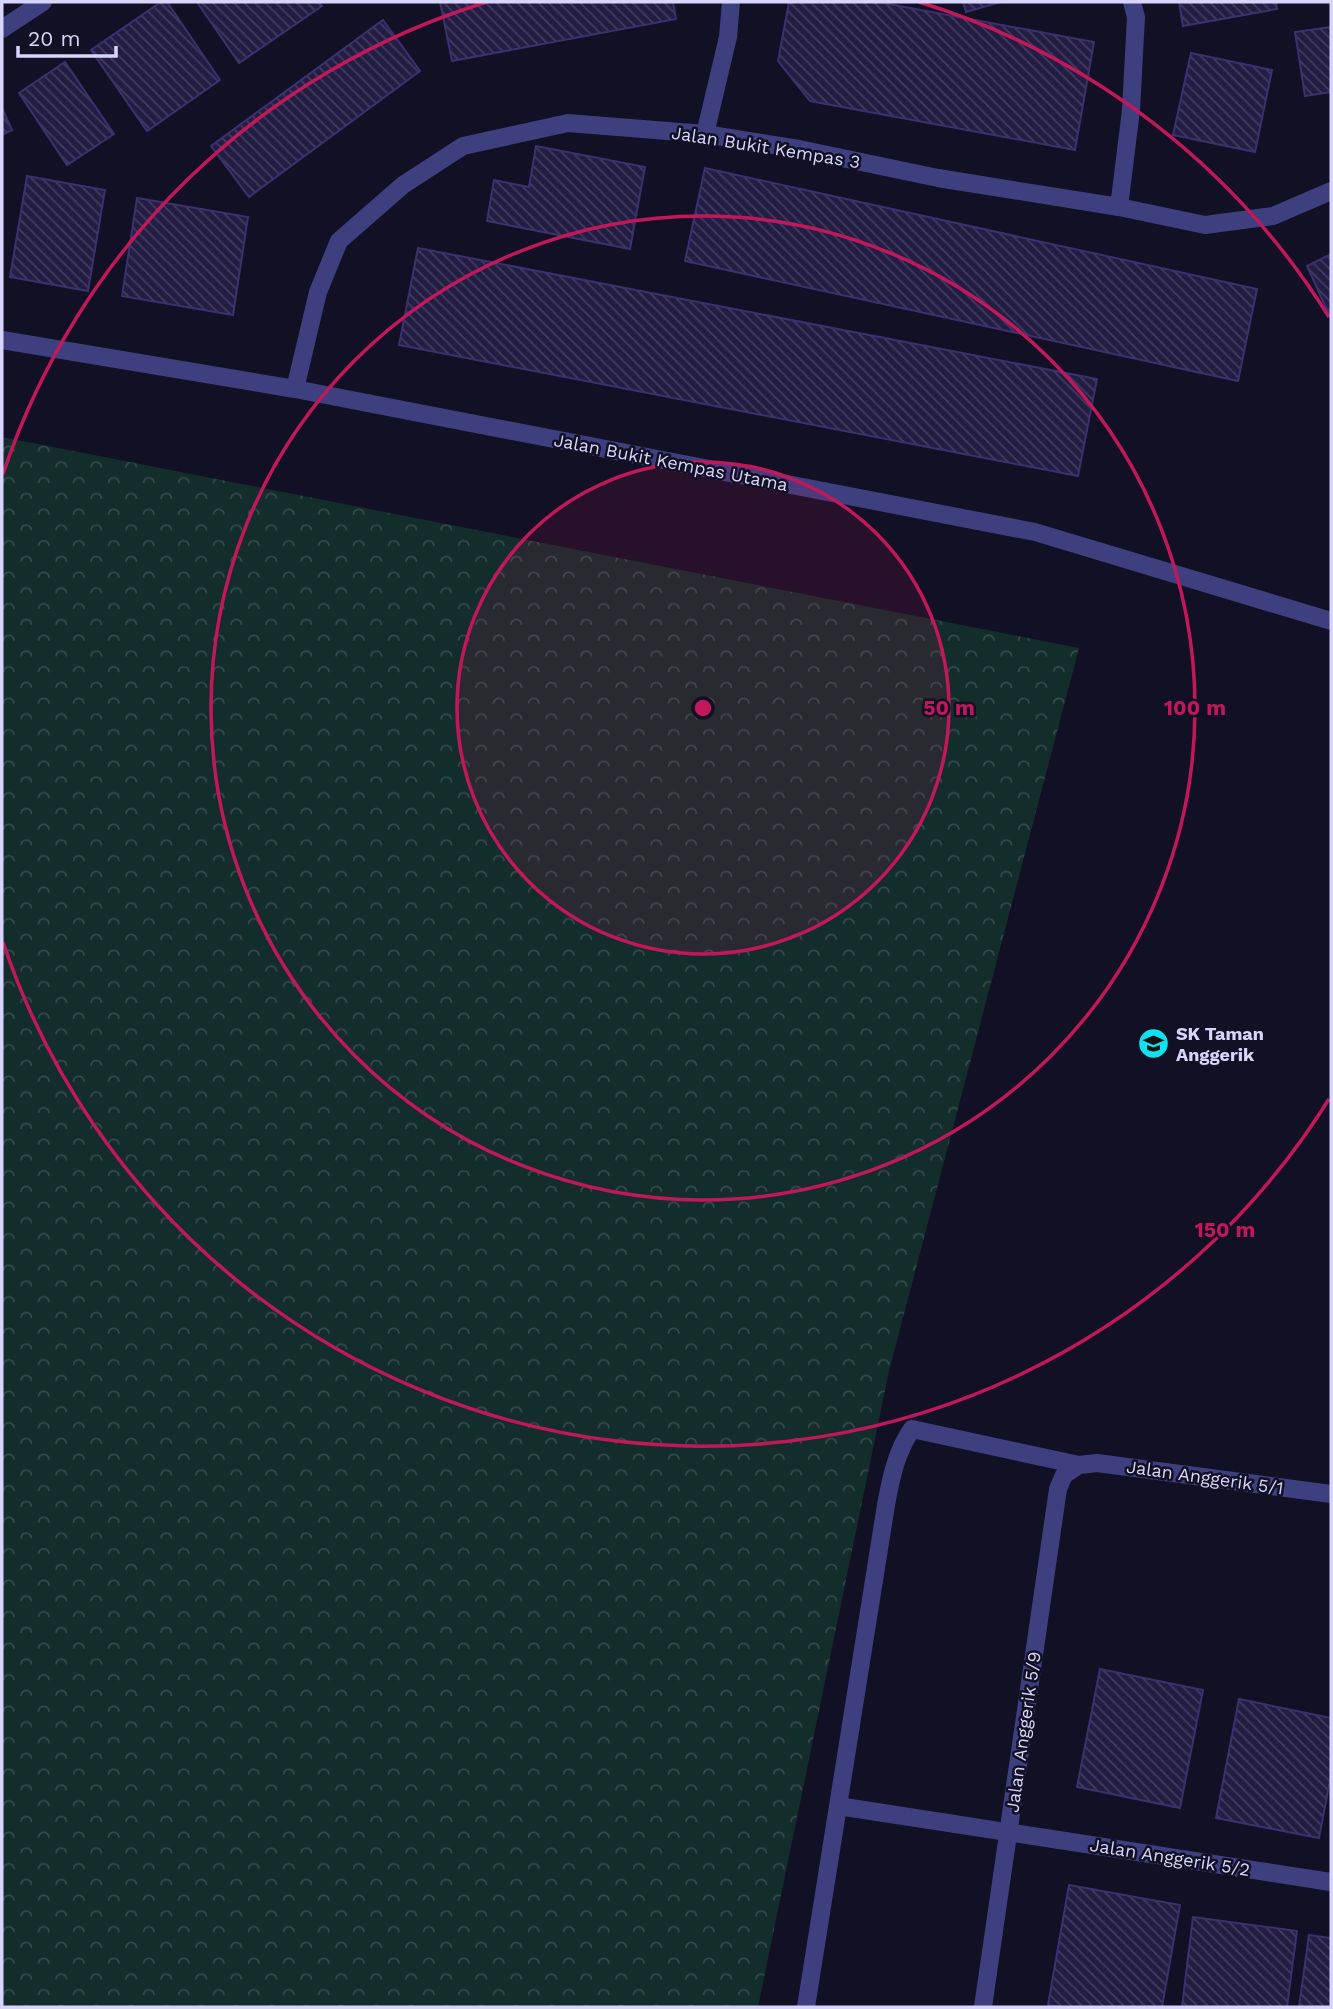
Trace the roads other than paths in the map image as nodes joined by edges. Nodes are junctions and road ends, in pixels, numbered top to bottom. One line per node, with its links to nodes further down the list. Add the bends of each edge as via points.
1 (43, 2): 4 (street)
2 (732, 2): 5 (street)
3 (1132, 2): 7 (street, via 1136,17 1131,96)
4 (2, 29)
5 (705, 134): 7 (street, Jalan Bukit Kempas 3); 9 (street, Jalan Bukit Kempas 3, via 568,123 463,146 402,185 339,241 318,292)
6 (1331, 191): 7 (street, Jalan Bukit Kempas 3, via 1273,216 1205,225)
7 (1119, 207)
8 (2, 340): 9 (street, Jalan Bukit Kempas Utama)
9 (295, 389): 10 (street, Jalan Bukit Kempas Utama, via 1035,532)
10 (1331, 621)
11 (1079, 1465): 12 (street, Jalan Anggerik 5/1, via 1097,1463); 13 (street, Jalan Anggerik 5/1, via 912,1429 901,1444 890,1484); 14 (street, Jalan Anggerik 5/9, via 1064,1475 1058,1489)
12 (1331, 1494)
13 (838, 1806): 14 (street, Jalan Anggerik 5/2); 16 (street)
14 (1009, 1833): 15 (street, Jalan Anggerik 5/2); 17 (street, Jalan Anggerik 5/9)
15 (1331, 1882)
16 (806, 2007)
17 (983, 2007)

